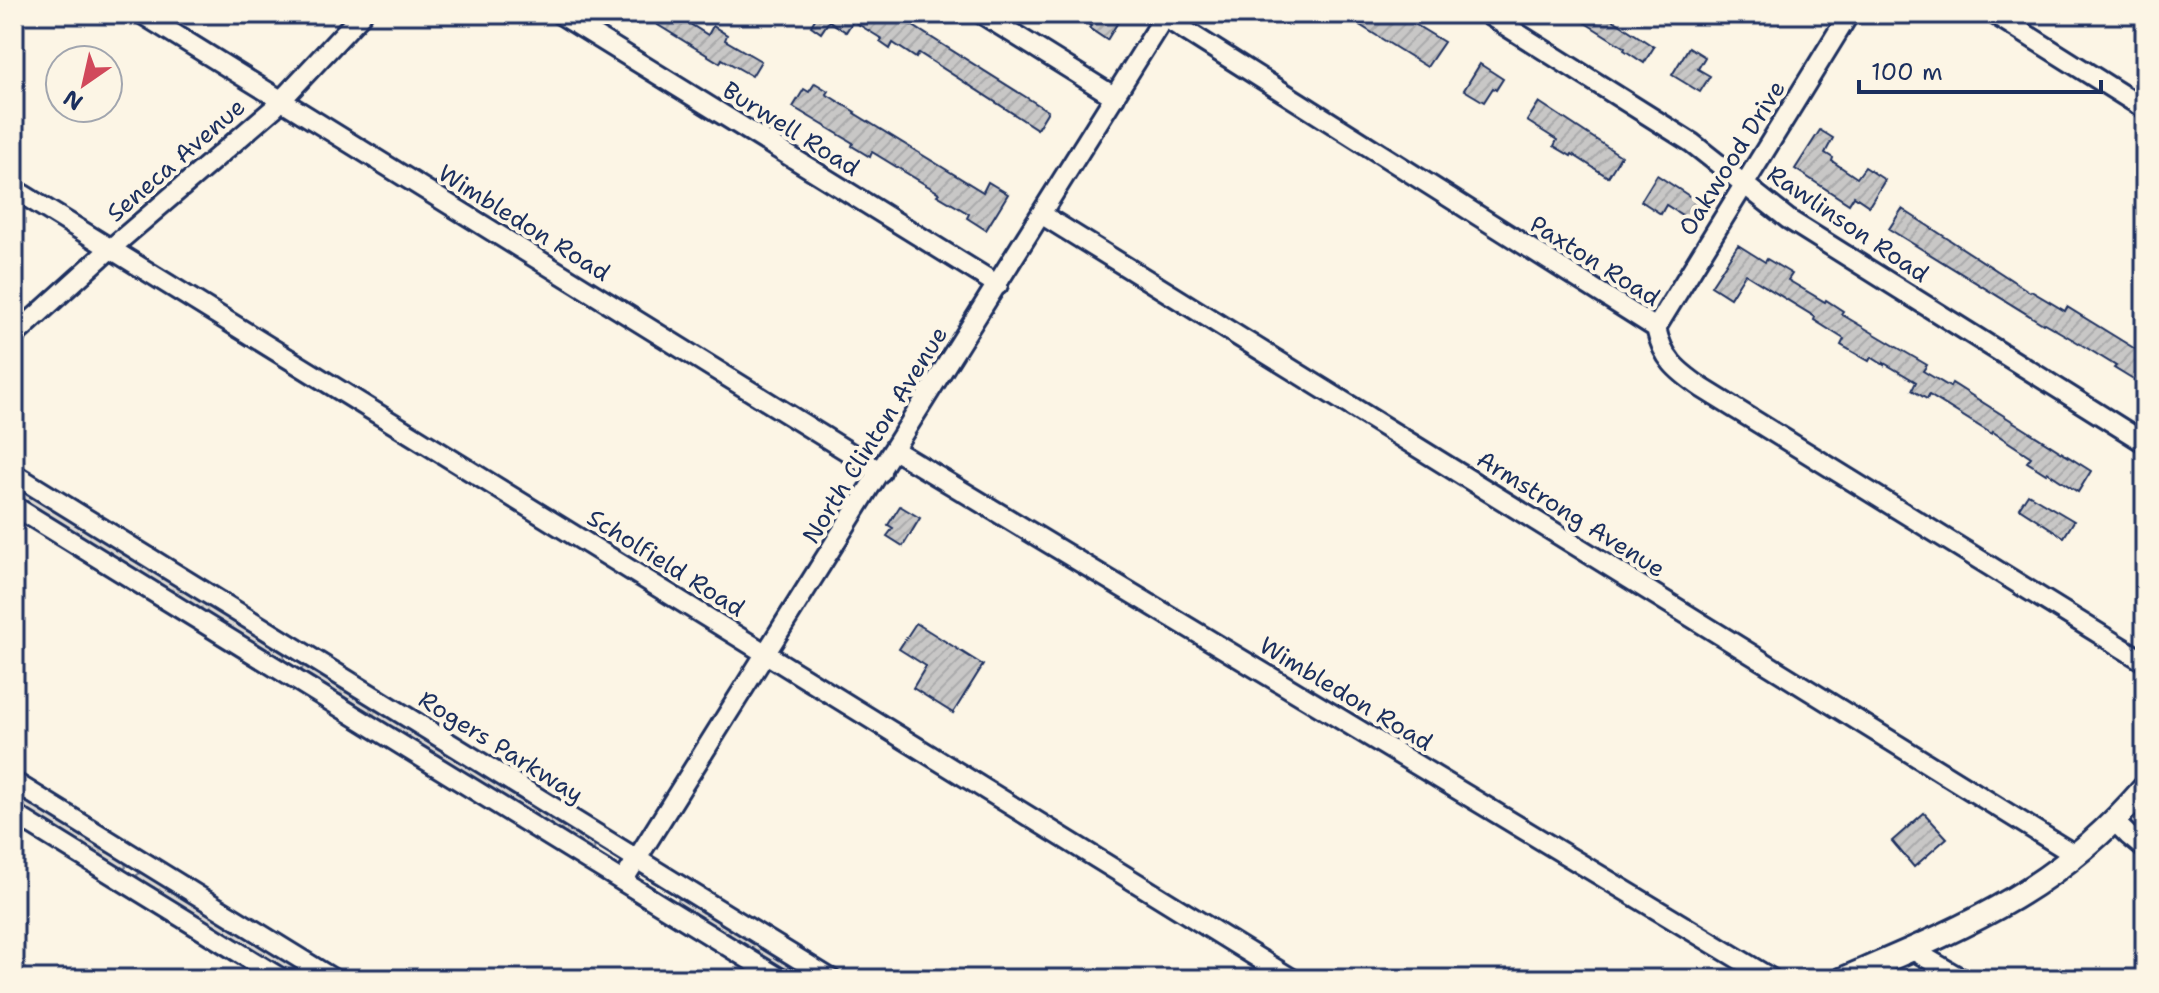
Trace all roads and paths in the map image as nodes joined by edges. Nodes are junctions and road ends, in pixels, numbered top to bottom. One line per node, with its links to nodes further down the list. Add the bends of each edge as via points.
1 (142, 14): 10 (street, Wimbledon Road)
2 (362, 14): 10 (street, Seneca Avenue)
3 (560, 14): 16 (street, Burwell Road)
4 (982, 14): 9 (street)
5 (1487, 14): 12 (street, Rawlinson Road, via 1692,143)
6 (1849, 14): 12 (street, Oakwood Drive)
7 (1994, 14): 11 (street)
8 (1165, 16): 9 (street, North Clinton Avenue); 17 (street, Paxton Road)
9 (1115, 97): 14 (street, North Clinton Avenue)
10 (281, 101): 15 (street, Seneca Avenue); 21 (street, Wimbledon Road)
11 (2145, 109)
12 (1745, 183): 17 (street, Oakwood Drive); 19 (street, Rawlinson Road, via 1788,219)
13 (14, 189): 15 (street, Scholfield Road)
14 (1041, 214): 16 (street, North Clinton Avenue); 33 (street, Armstrong Avenue)
15 (110, 249): 18 (street, Seneca Avenue); 25 (street, Scholfield Road)
16 (998, 285): 20 (street, North Clinton Avenue)
17 (1656, 328): 26 (street, Paxton Road, via 1665,356 1686,377)
18 (14, 336)
19 (2145, 443)
20 (894, 450): 21 (street, North Clinton Avenue); 46 (street, Wimbledon Road)
21 (881, 472): 25 (street, North Clinton Avenue)
22 (14, 474): 24 (street, Rogers Parkway)
23 (14, 506): 27 (street, Rogers Parkway)
24 (300, 651): 27 (street); 35 (street, Rogers Parkway)
25 (766, 654): 35 (street, North Clinton Avenue); 45 (street, Scholfield Road)
26 (2145, 662)
27 (286, 674): 36 (street, Rogers Parkway)
28 (14, 782): 34 (street)
29 (2145, 787): 31 (main road)
30 (14, 814): 37 (street)
31 (2113, 820): 32 (street); 33 (main road)
32 (2145, 849)
33 (2075, 855): 40 (main road, via 2015,897)
34 (138, 858): 37 (street); 42 (street)
35 (637, 859): 36 (street, North Clinton Avenue); 38 (street, Rogers Parkway)
36 (623, 881): 39 (street, Rogers Parkway)
37 (124, 882): 41 (street)
38 (678, 884): 39 (street); 44 (street, Rogers Parkway)
39 (664, 907): 43 (street, Rogers Parkway)
40 (1911, 949): 47 (main road); 48 (street)
41 (282, 979)
42 (333, 979)
43 (781, 979)
44 (831, 979)
45 (1292, 979)
46 (1772, 979)
47 (1843, 979)
48 (1962, 979)

